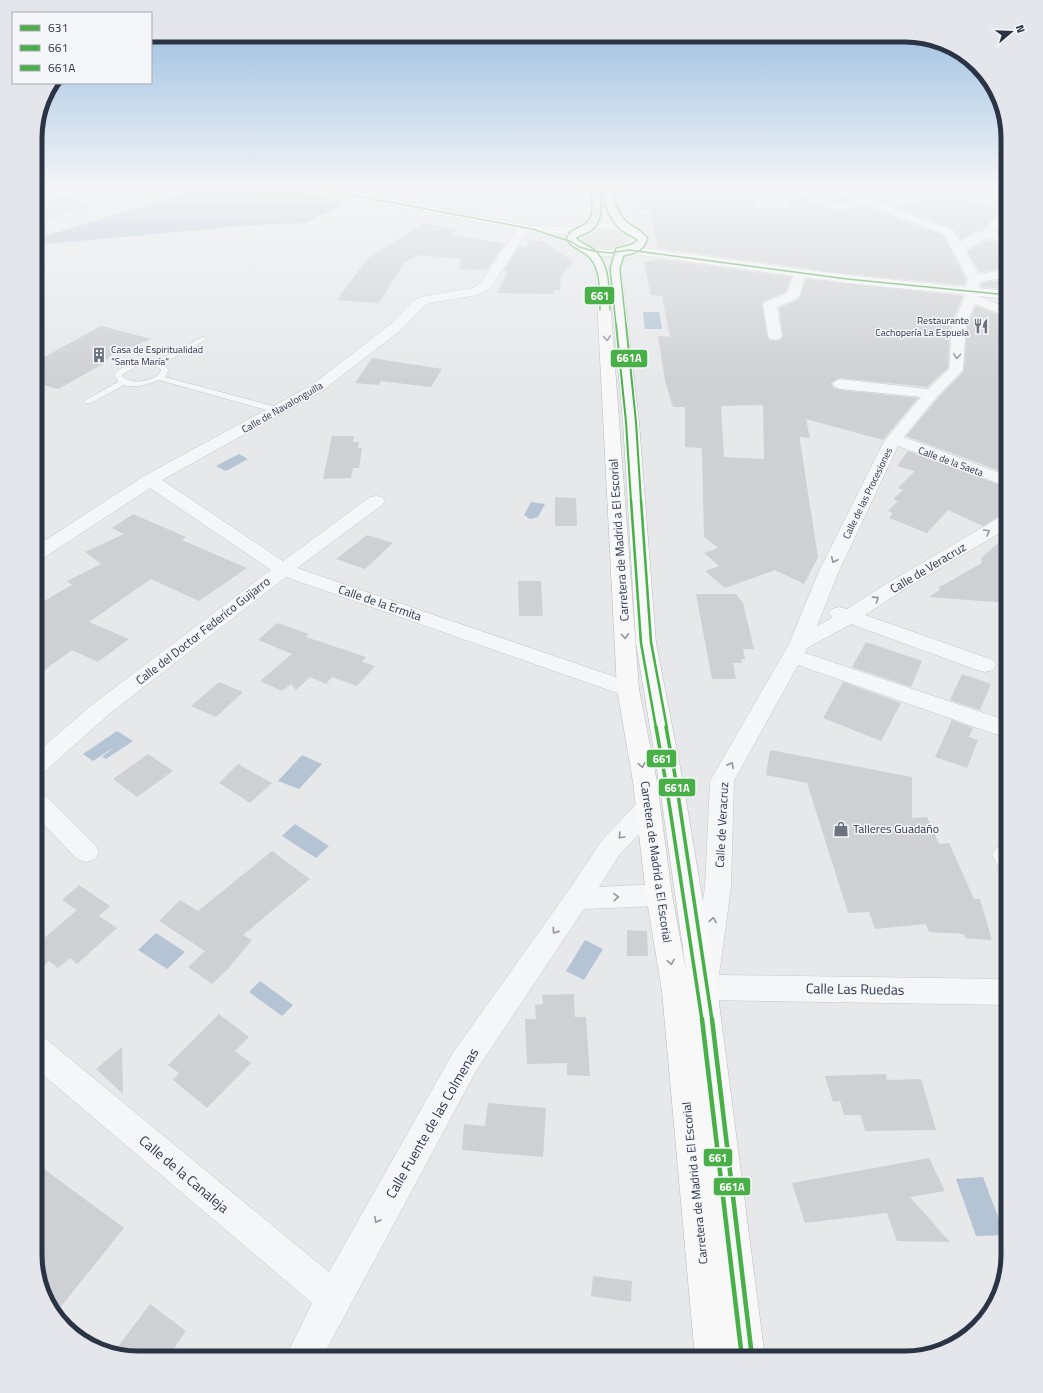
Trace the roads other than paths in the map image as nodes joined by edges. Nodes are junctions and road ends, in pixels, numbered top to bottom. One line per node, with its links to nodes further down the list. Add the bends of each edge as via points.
1 (510, 252): 23 (street, Calle de Navalonguilla, via 485,286 477,291 425,300 397,326 317,388)
2 (592, 252): 35 (main road, Carretera de Madrid a El Escorial, one-way to 35, via 601,266 604,286)
3 (600, 252): 8 (main road)
4 (629, 252): 8 (main road)
5 (682, 252): 9 (main road)
6 (960, 252): 12 (street)
7 (661, 254): 8 (main road); 8 (main road, via 631,259); 9 (main road)
8 (622, 257): 43 (main road, Carretera de Madrid a El Escorial, via 646,643 672,782)
9 (703, 259): 10 (main road)
10 (800, 273): 12 (main road); 15 (street, via 793,295 770,306)
11 (1001, 276): 12 (street)
12 (972, 290): 13 (main road); 14 (street); 21 (street, Calle de las Procesiones, one-way to 21, via 959,326 956,370)
13 (1001, 294)
14 (1001, 309)
15 (775, 336)
16 (202, 339): 17 (lane)
17 (156, 364): 18 (lane, via 165,370); 19 (lane, via 129,366 118,374 118,378)
18 (159, 378): 19 (lane, via 145,383); 23 (lane)
19 (123, 382): 22 (lane)
20 (840, 384): 21 (street)
21 (932, 394): 24 (street, Calle de las Procesiones)
22 (88, 401)
23 (277, 410): 26 (street, Calle de Navalonguilla)
24 (894, 439): 25 (street, Calle de la Saeta); 31 (street, Calle de las Procesiones, one-way to 31)
25 (1001, 479)
26 (150, 480): 29 (street, Calle de Navalonguilla); 30 (street, Calle de la Ermita)
27 (376, 501): 30 (street, Calle del Doctor Federico Guijarro)
28 (1001, 524): 32 (street, Calle de Veracruz, one-way to 28)
29 (42, 550)
30 (283, 570): 35 (street, Calle de la Ermita); 37 (street, Calle del Doctor Federico Guijarro, via 101,709)
31 (817, 600): 32 (street); 33 (street, Calle de Veracruz)
32 (848, 617): 33 (street, Calle de Veracruz); 34 (street)
33 (795, 650): 36 (street); 43 (street, Calle de Veracruz, one-way to 33, via 718,887 722,781)
34 (985, 665)
35 (628, 689): 39 (main road, Carretera de Madrid a El Escorial, one-way to 39)
36 (1000, 727)
37 (42, 760)
38 (42, 807): 40 (street)
39 (648, 808): 41 (main road, Carretera de Madrid a El Escorial); 42 (street, Calle Fuente de las Colmenas, one-way to 42, via 611,847)
40 (86, 852)
41 (659, 895): 42 (street, one-way to 41); 48 (main road, Carretera de Madrid a El Escorial, one-way to 48, via 676,991)
42 (577, 899): 46 (street, Calle Fuente de las Colmenas, one-way to 46, via 465,1061)
43 (703, 987): 44 (street, Calle Las Ruedas); 49 (main road, Carretera de Madrid a El Escorial)
44 (1001, 992)
45 (42, 1055): 46 (street, Calle de la Canaleja)
46 (334, 1298): 47 (street, Calle Fuente de las Colmenas)
47 (307, 1351)
48 (712, 1351)
49 (746, 1351)

